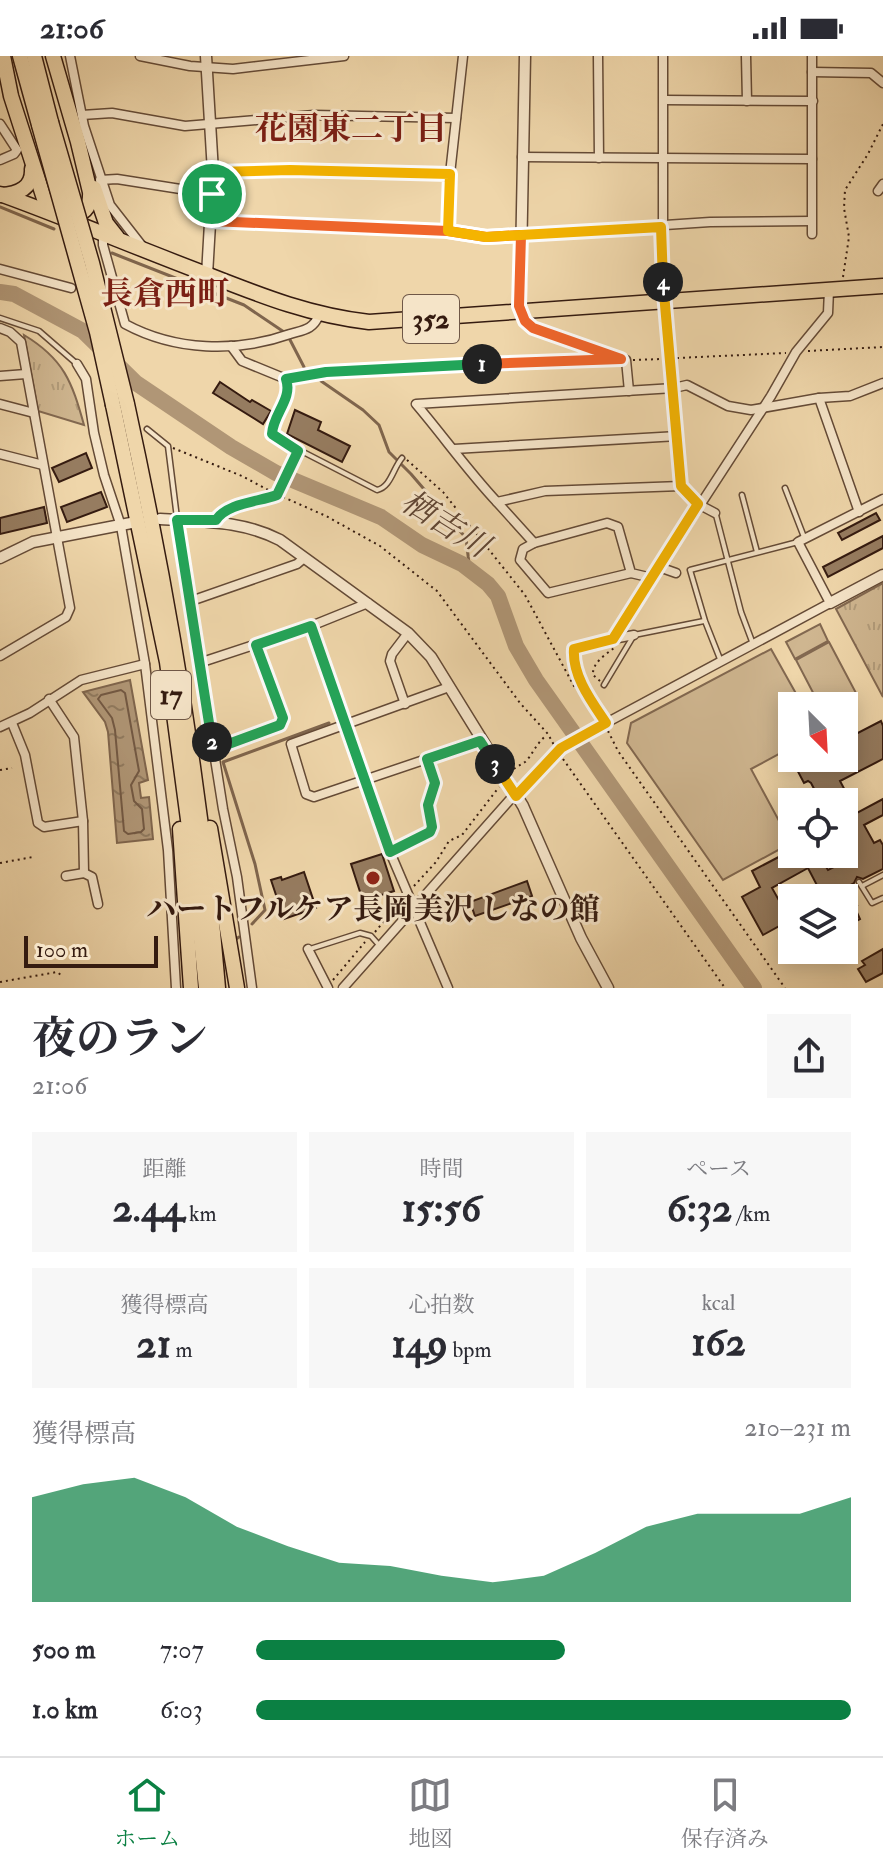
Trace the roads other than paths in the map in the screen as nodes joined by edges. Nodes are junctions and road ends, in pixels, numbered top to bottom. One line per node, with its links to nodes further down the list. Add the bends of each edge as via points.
1 (3, 56): 31 (highway)
2 (20, 56): 24 (highway, 17)
3 (34, 56): 24 (highway, 17)
4 (53, 56): 26 (highway)
5 (70, 56): 21 (street)
6 (140, 56): 14 (street)
7 (344, 56): 15 (street, via 253,68)
8 (463, 56): 22 (street)
9 (525, 56): 27 (street)
10 (598, 56): 28 (street)
11 (663, 56): 18 (street)
12 (746, 56): 19 (street)
13 (812, 56): 16 (street)
14 (154, 58): 15 (street)
15 (206, 62): 25 (street)
16 (812, 72): 17 (street, via 871,73); 20 (street)
17 (883, 83)
18 (664, 100): 19 (street); 32 (street)
19 (747, 101): 20 (street)
20 (813, 101): 29 (street)
21 (82, 115): 25 (street, via 112,113 185,126); 35 (street)
22 (456, 118): 25 (street, via 314,115); 34 (street)
23 (0, 124): 30 (street, via 17,150)
24 (45, 124): 69 (highway, 17, bridge)
25 (210, 124): 33 (street)
26 (78, 142): 38 (highway, via 90,199 80,215); 46 (highway, via 103,217)
27 (522, 157): 28 (street); 45 (street)
28 (599, 158): 32 (street)
29 (812, 159): 32 (street); 40 (street)
30 (0, 160)
31 (30, 160): 37 (highway, via 29,185); 38 (highway)
32 (664, 160): 41 (street)
33 (213, 172): 34 (street); 36 (street)
34 (450, 174): 42 (street)
35 (100, 180): 36 (street); 47 (street, via 116,215)
36 (212, 194): 39 (street)
37 (0, 195): 38 (highway, 352)
38 (54, 214): 43 (highway, 352)
39 (211, 221): 42 (street); 49 (street)
40 (811, 221): 41 (street); 44 (street)
41 (661, 227): 45 (street); 55 (street)
42 (448, 231): 45 (street)
43 (103, 233): 46 (highway, 352); 54 (street)
44 (812, 234)
45 (521, 235): 56 (street)
46 (119, 239): 47 (highway, 352)
47 (145, 250): 49 (highway, 352)
48 (0, 269): 51 (street)
49 (207, 275): 57 (highway, 352)
50 (883, 286): 52 (highway, 352)
51 (71, 288)
52 (835, 290): 55 (highway, 352); 70 (street, via 828,313 796,352)
53 (106, 299): 54 (street)
54 (117, 299): 60 (street, via 125,324 142,333 191,345)
55 (663, 302): 56 (highway, 352); 65 (street)
56 (520, 313): 57 (highway, 352, via 369,322); 66 (street, via 533,328 626,360)
57 (319, 315): 60 (street, via 313,326 288,335)
58 (0, 318): 61 (lane, via 39,331)
59 (0, 328): 62 (street, via 21,342)
60 (231, 346): 76 (street, via 242,361 286,379 288,395 271,430)
61 (77, 364): 74 (street, via 86,379)
62 (26, 374): 63 (street); 71 (street)
63 (0, 376)
64 (883, 383): 67 (street, via 850,396)
65 (674, 388): 66 (street); 70 (street, via 687,385 728,406); 75 (street)
66 (629, 391): 77 (street, via 416,404)
67 (819, 398): 70 (street); 88 (street)
68 (0, 404): 71 (street)
69 (120, 404): 110 (highway, 17); 132 (highway, 17, via 163,578)
70 (762, 409): 87 (street)
71 (34, 413): 81 (street)
72 (104, 428): 74 (lane)
73 (147, 429): 91 (lane, via 168,446)
74 (94, 433): 93 (street, via 104,475)
75 (678, 436): 77 (street); 82 (street)
76 (275, 438): 78 (lane)
77 (454, 449): 86 (street)
78 (297, 452): 80 (lane, via 377,490 386,485); 92 (lane, via 278,494 221,512)
79 (0, 454): 81 (street)
80 (402, 458)
81 (43, 465): 94 (street)
82 (681, 486): 86 (street, via 545,491); 87 (street)
83 (785, 488): 95 (lane)
84 (742, 495): 97 (lane)
85 (883, 499): 88 (street)
86 (497, 502): 96 (street)
87 (698, 504): 89 (street); 101 (street)
88 (859, 512): 95 (street)
89 (715, 513): 100 (lane)
90 (160, 519): 91 (street)
91 (177, 520): 92 (street); 107 (street)
92 (216, 520): 99 (street, via 263,531)
93 (126, 525): 94 (street); 121 (street)
94 (58, 538): 98 (street, via 33,542); 118 (street, via 69,613)
95 (801, 540): 97 (lane); 109 (street)
96 (534, 543): 103 (street, via 613,524); 103 (street, via 523,549 520,560 548,593)
97 (757, 552): 100 (lane)
98 (0, 558)
99 (304, 558): 107 (street); 108 (street)
100 (727, 560): 102 (lane); 116 (lane)
101 (659, 567): 104 (street); 106 (street)
102 (690, 570): 104 (lane); 111 (lane)
103 (631, 573): 106 (street)
104 (676, 573)
105 (883, 575): 109 (street)
106 (652, 578): 115 (street)
107 (191, 601): 120 (street)
108 (368, 603): 112 (street); 113 (street)
109 (830, 603): 116 (street)
110 (155, 604): 149 (highway, 17, via 178,800); 150 (highway, 17, via 184,785)
111 (705, 621): 114 (lane); 119 (lane)
112 (311, 626): 117 (street); 127 (street)
113 (408, 633): 123 (street); 125 (street, via 390,661)
114 (634, 635): 115 (street); 122 (lane)
115 (613, 639): 128 (lane, via 574,649 573,655)
116 (753, 644): 119 (street)
117 (256, 645): 120 (street); 131 (street, via 283,718 280,725)
118 (0, 656)
119 (721, 662): 128 (street)
120 (199, 663): 131 (street)
121 (145, 664): 124 (street, via 81,680); 148 (street, via 168,850)
122 (604, 685)
123 (449, 687): 125 (street); 130 (street)
124 (49, 699): 126 (street); 137 (street, via 74,737)
125 (405, 704): 127 (street)
126 (12, 723): 129 (street); 137 (street, via 25,755 38,823 44,827)
127 (345, 724): 135 (street); 135 (street, via 290,748 309,797)
128 (603, 726): 133 (lane)
129 (0, 727)
130 (480, 741): 134 (street); 136 (street)
131 (213, 748): 153 (street)
132 (191, 750): 151 (highway, 17); 152 (highway, 17)
133 (558, 752): 136 (street)
134 (427, 759): 135 (street); 138 (street, via 435,783 428,805 432,827)
135 (364, 780): 138 (street)
136 (516, 795): 144 (street); 156 (street)
137 (83, 821): 139 (street)
138 (390, 852): 144 (street)
139 (84, 873): 141 (street); 143 (street, via 92,877)
140 (883, 875): 142 (lane, via 860,884 872,903)
141 (66, 876)
142 (883, 898)
143 (98, 904)
144 (413, 907): 145 (street); 155 (street)
145 (379, 946): 146 (lane, via 360,933); 154 (street)
146 (308, 949): 147 (street)
147 (329, 986)
148 (176, 988)
149 (191, 988)
150 (206, 988)
151 (218, 988)
152 (237, 988)
153 (252, 988)
154 (343, 988)
155 (448, 988)
156 (608, 988)

